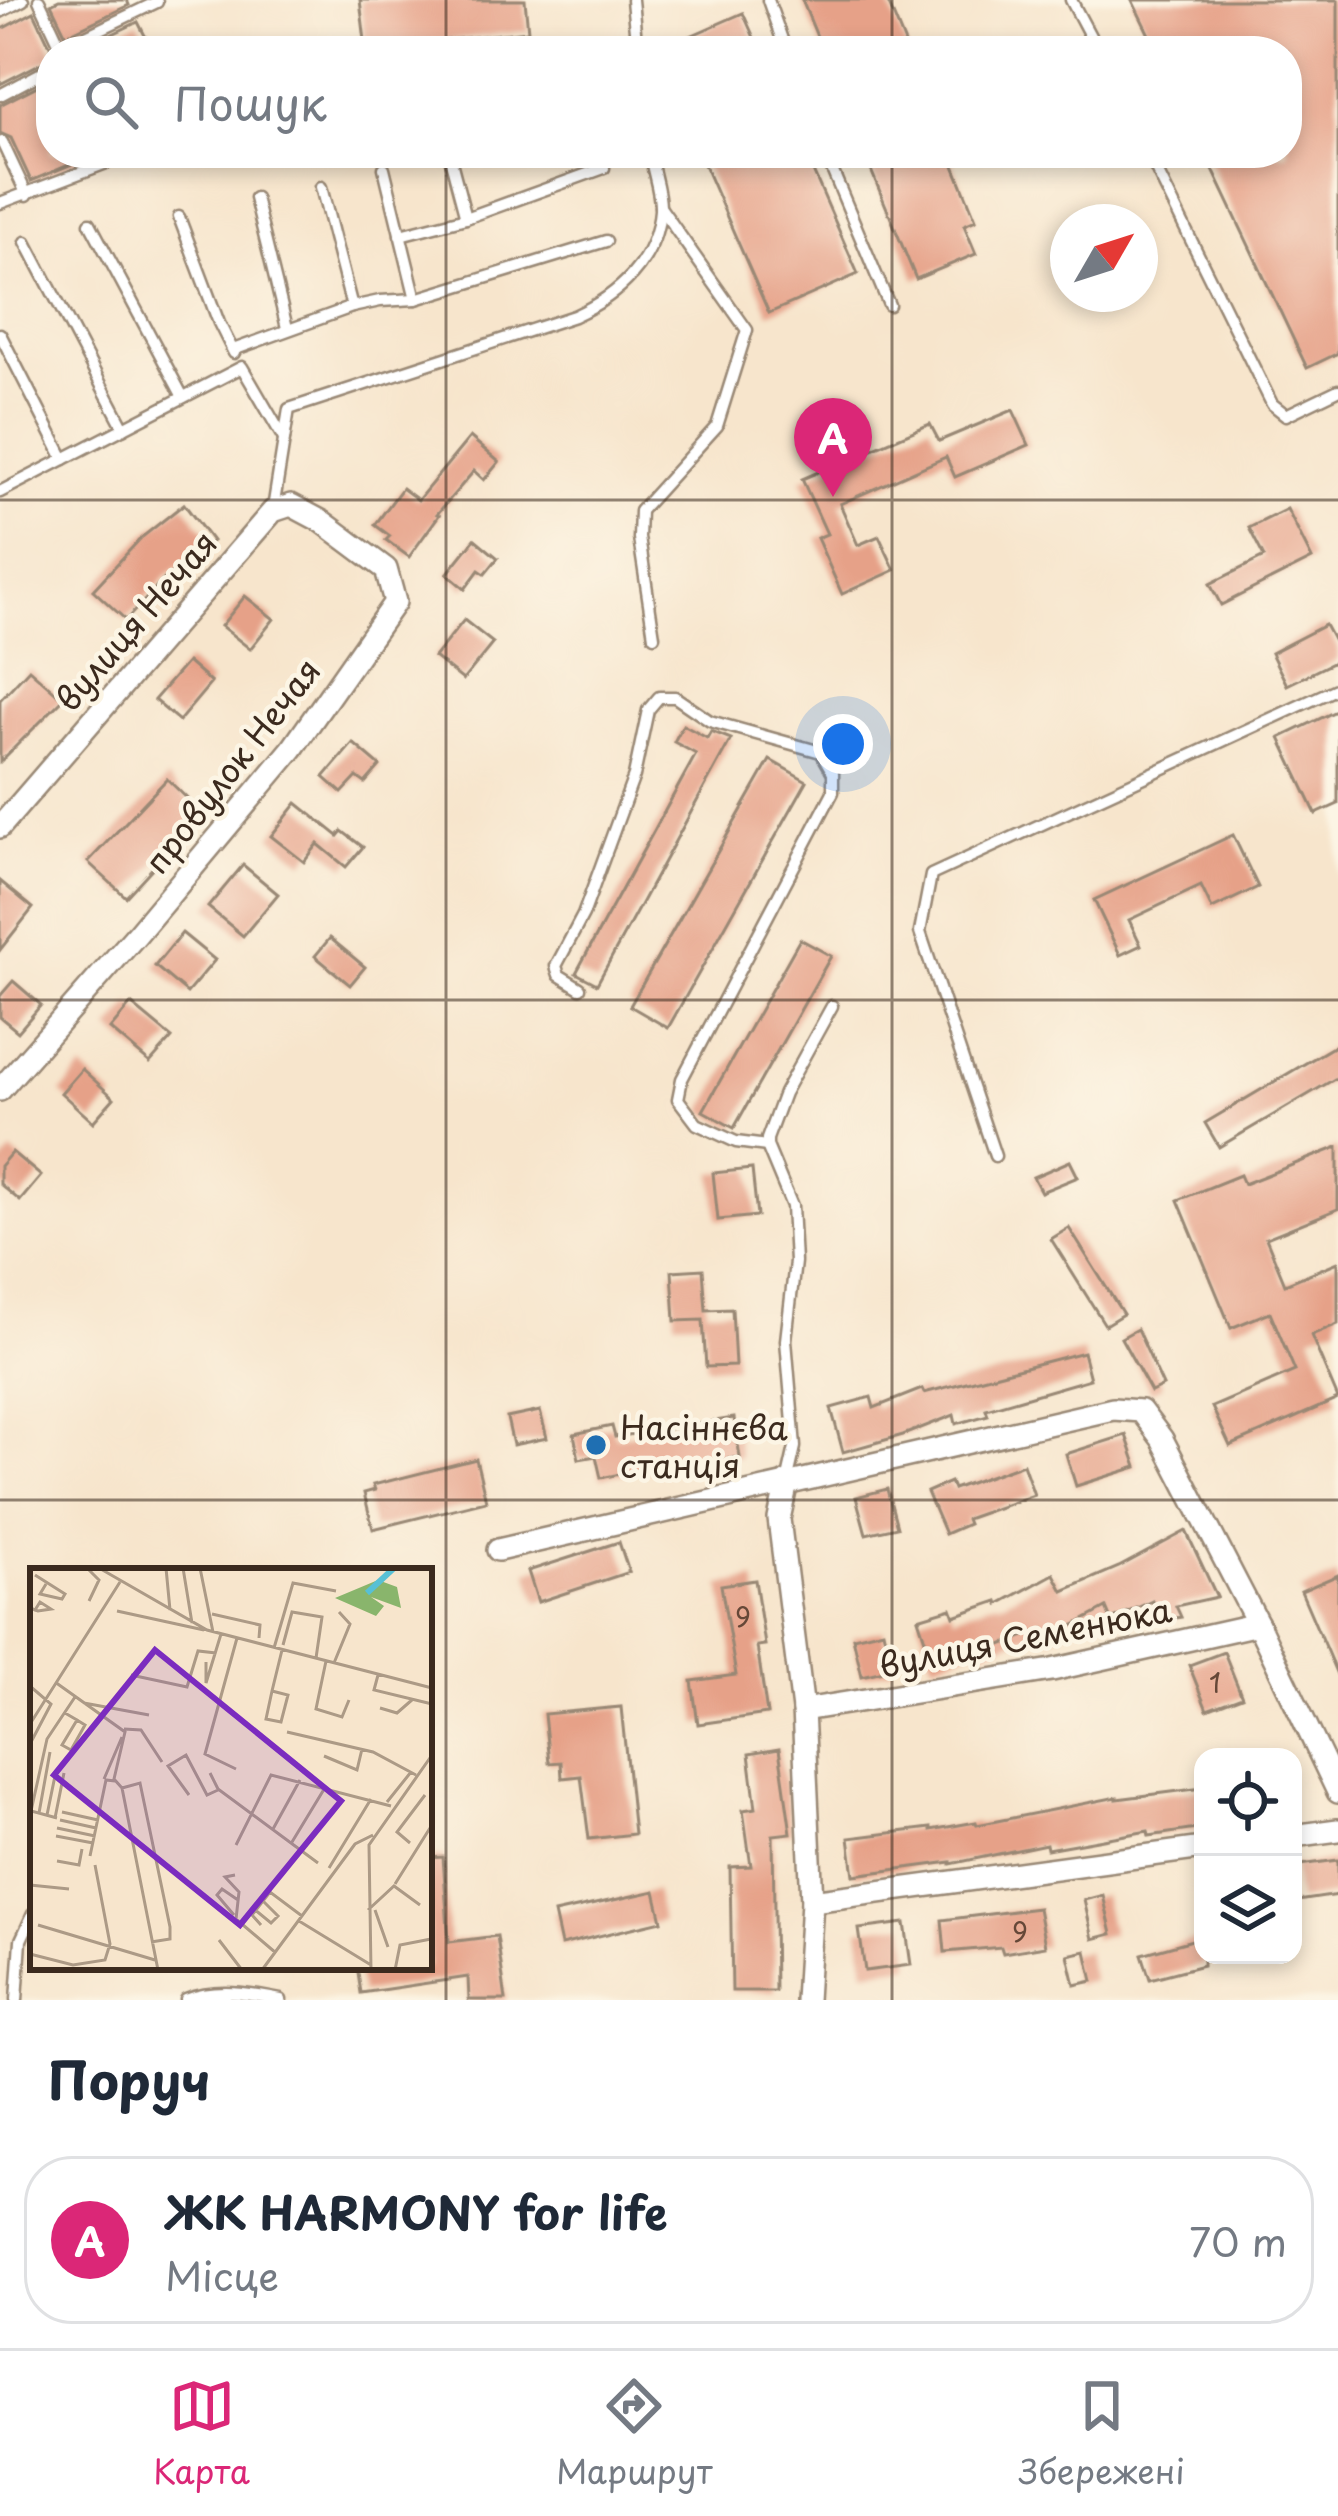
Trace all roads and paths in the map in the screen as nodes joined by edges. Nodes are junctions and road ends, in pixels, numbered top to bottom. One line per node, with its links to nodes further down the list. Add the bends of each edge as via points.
1 (23, 0): 7 (lane)
2 (38, 0): 8 (lane)
3 (632, 0): 10 (lane)
4 (768, 0): 11 (lane)
5 (1071, 0): 12 (lane)
6 (157, 2): 9 (lane)
7 (0, 12)
8 (56, 36)
9 (88, 36)
10 (636, 36)
11 (781, 36)
12 (1090, 36)
13 (36, 76): 14 (lane)
14 (0, 95)
15 (2, 142): 25 (lane)
16 (89, 168): 23 (lane)
17 (384, 168): 32 (lane)
18 (453, 168): 30 (lane)
19 (604, 168): 30 (lane)
20 (653, 168): 28 (lane)
21 (831, 168): 36 (lane)
22 (1155, 168): 42 (lane, via 1272,404 1286,415)
23 (83, 170): 25 (lane)
24 (321, 187): 37 (lane)
25 (27, 195): 27 (lane)
26 (255, 198): 38 (lane)
27 (0, 203)
28 (660, 206): 45 (lane, via 641,263 604,303 289,410); 49 (lane, via 747,330 717,426 640,511)
29 (178, 217): 40 (lane)
30 (466, 218): 32 (lane)
31 (91, 223): 43 (lane)
32 (400, 235): 35 (lane)
33 (606, 241): 35 (lane)
34 (26, 242): 44 (lane)
35 (416, 299): 37 (lane)
36 (889, 305)
37 (352, 307): 38 (lane)
38 (287, 328): 40 (lane)
39 (0, 334): 46 (lane)
40 (232, 350): 41 (lane)
41 (242, 367): 43 (lane); 45 (lane)
42 (1338, 390)
43 (183, 397): 44 (lane)
44 (124, 428): 46 (lane)
45 (284, 439): 48 (lane)
46 (64, 459): 47 (lane)
47 (1, 489)
48 (273, 511): 51 (street, вулиця Нечая); 54 (street, провулок Нечая, via 291,505 361,549 386,569 395,602 292,749)
49 (653, 636)
50 (1338, 688): 56 (lane, via 931,875 920,932)
51 (0, 826)
52 (580, 988): 55 (lane, via 556,966 583,915 634,776 648,710 659,697 675,697 710,721 820,752 833,773 833,793 678,1099 697,1124)
53 (832, 1006): 55 (lane, via 784,1093)
54 (0, 1090)
55 (767, 1146): 57 (lane, via 792,1206 786,1340 795,1447)
56 (995, 1156)
57 (787, 1482): 58 (street); 59 (street, via 1113,1409 1141,1411); 60 (street, via 778,1519)
58 (498, 1550)
59 (1258, 1624): 60 (street, вулиця Семенюка, via 1052,1670); 61 (street)
60 (803, 1710): 65 (street)
61 (1338, 1792)
62 (1338, 1830): 63 (street)
63 (1302, 1835)
64 (1194, 1849): 65 (street)
65 (812, 1901): 70 (street)
66 (30, 1920): 67 (lane)
67 (17, 2000)
68 (186, 2000): 69 (lane, via 243,1993)
69 (280, 2000)
70 (806, 2000)

